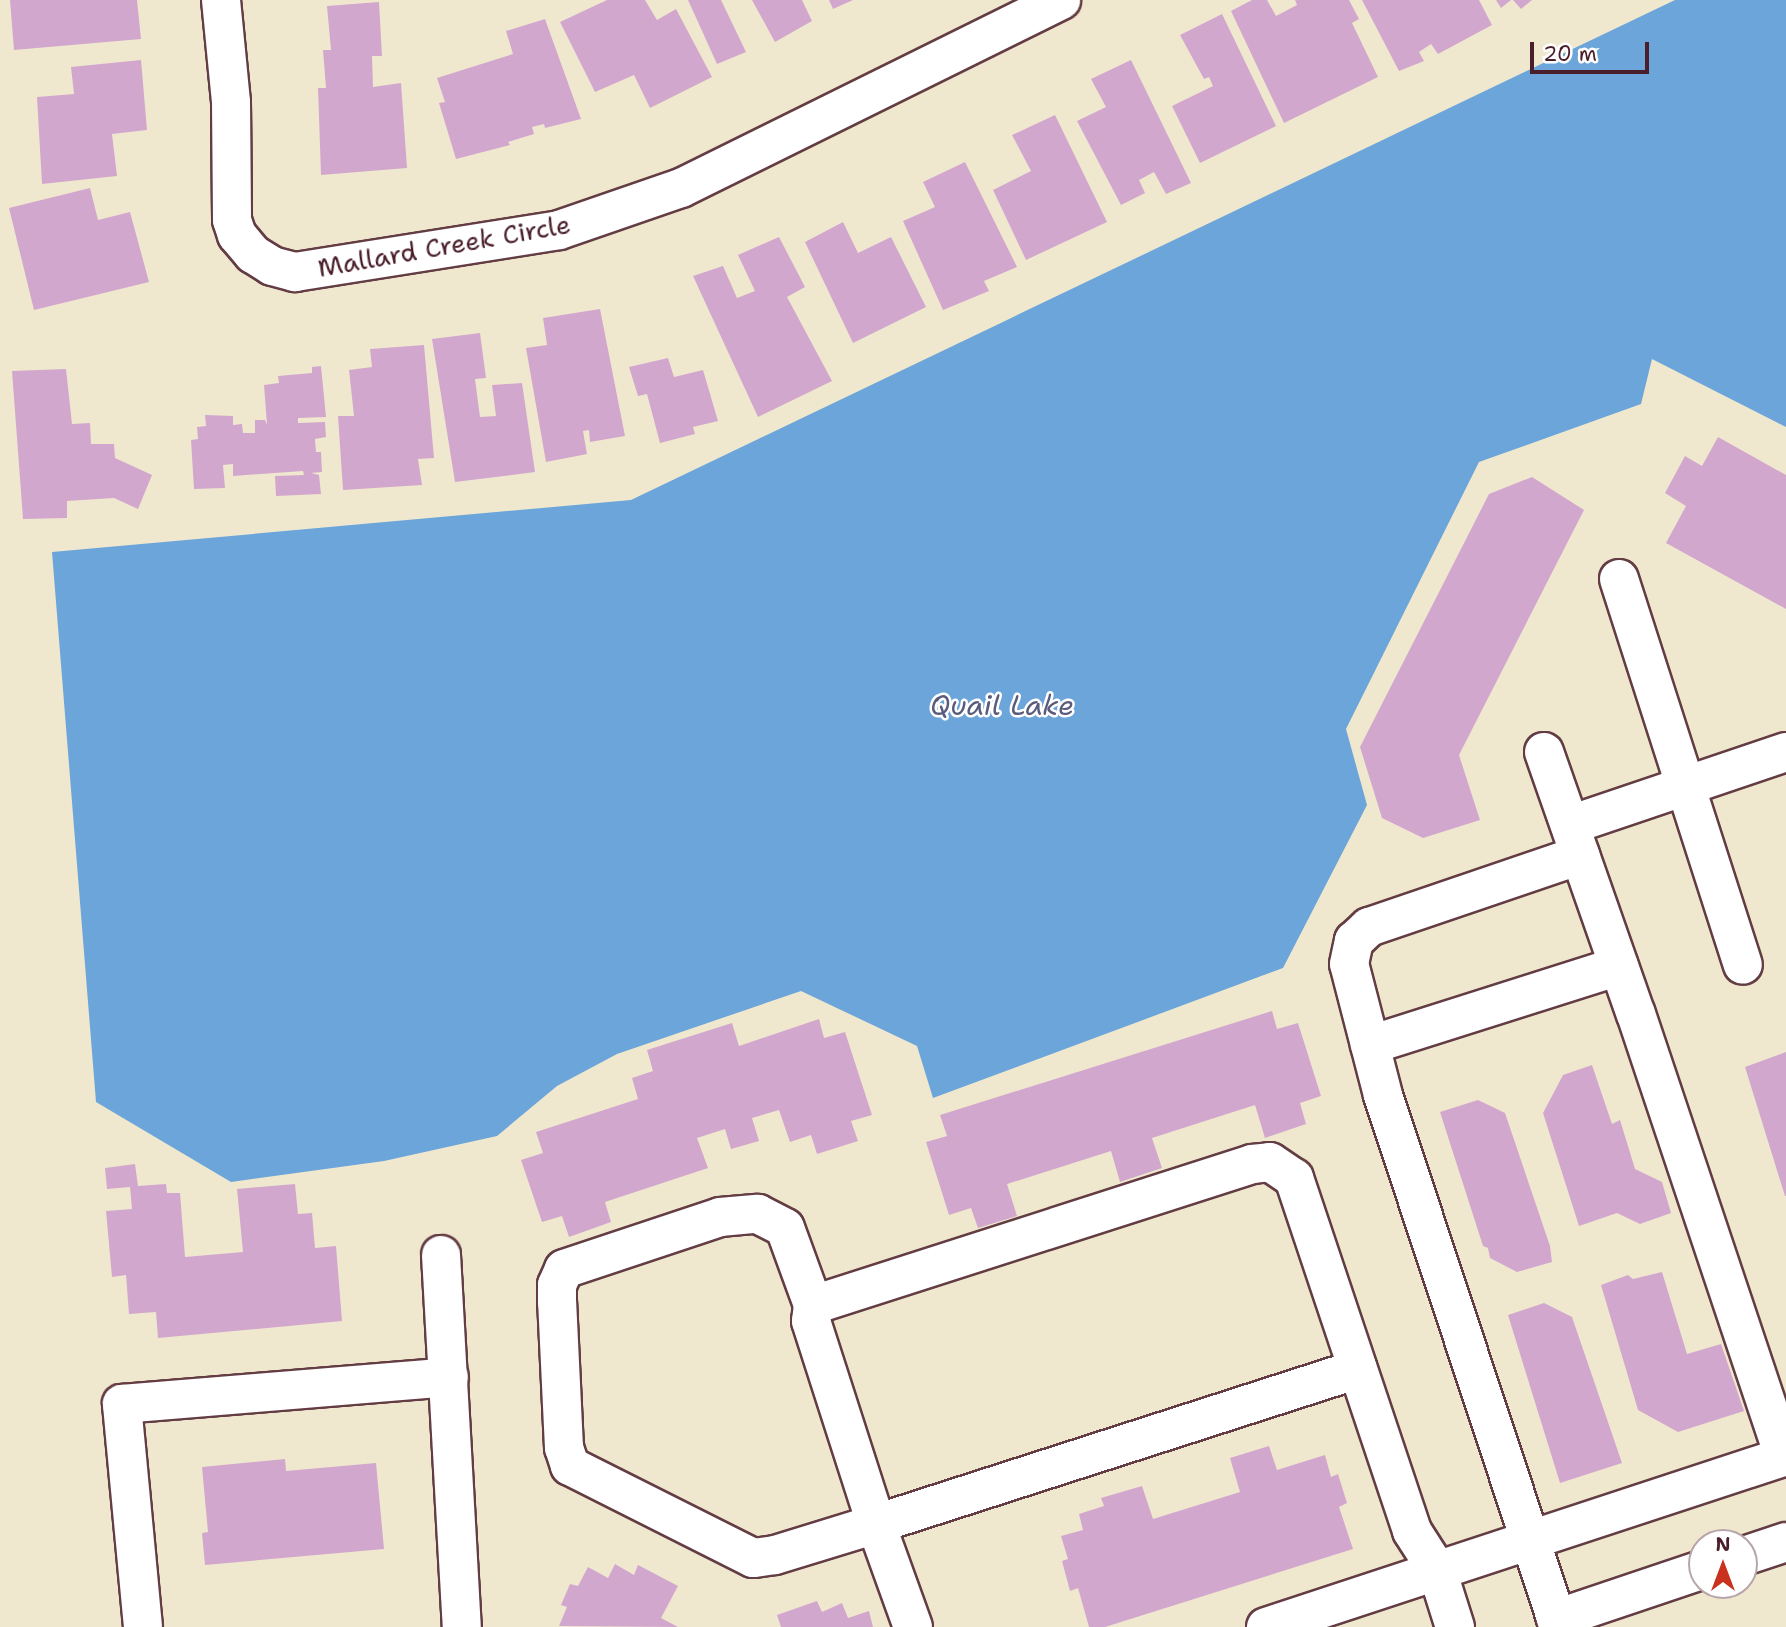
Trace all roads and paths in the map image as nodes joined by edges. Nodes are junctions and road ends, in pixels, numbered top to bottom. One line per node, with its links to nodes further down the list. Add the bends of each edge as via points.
1 (221, 0): 2 (street, Mallard Creek Circle, via 231,102 232,220 237,235 253,254 272,266 295,272 559,230 681,188)
2 (1061, 0)
3 (1619, 579): 6 (street)
4 (1786, 751): 6 (street)
5 (1544, 752): 7 (street)
6 (1684, 785): 7 (street); 8 (street)
7 (1575, 840): 9 (street); 10 (street, via 1369,927 1354,941 1349,964)
8 (1742, 965)
9 (1619, 966): 10 (street); 15 (street)
10 (1370, 1045): 17 (street)
11 (441, 1255): 14 (street)
12 (813, 1305): 13 (street, via 1270,1162 1294,1178); 16 (street, via 811,1321); 16 (street, via 785,1228 758,1214 720,1217 564,1269 557,1285 564,1448 570,1466 753,1558)
13 (1358, 1369): 16 (street); 20 (street, via 1412,1531)
14 (449, 1377): 23 (street, via 122,1404); 24 (street)
15 (1785, 1456): 17 (street)
16 (876, 1524): 25 (street)
17 (1531, 1539): 20 (street); 22 (street)
18 (1786, 1542): 19 (street)
19 (1758, 1551)
20 (1437, 1570): 26 (street); 27 (street)
21 (1688, 1575): 22 (street)
22 (1558, 1623)
23 (143, 1627)
24 (463, 1627)
25 (913, 1627)
26 (1266, 1627)
27 (1455, 1627)

